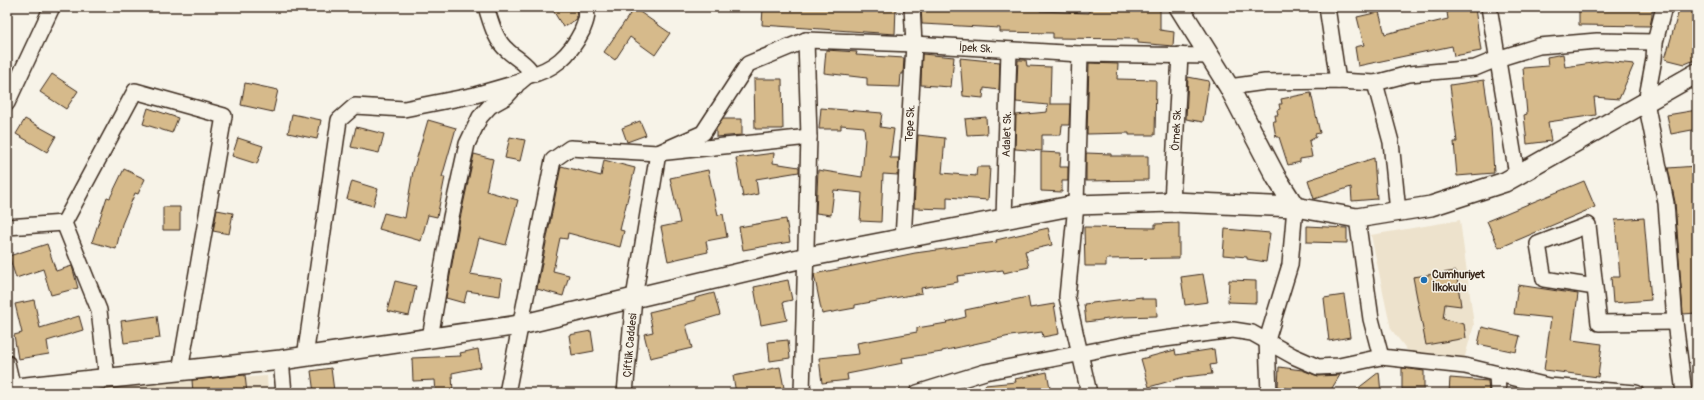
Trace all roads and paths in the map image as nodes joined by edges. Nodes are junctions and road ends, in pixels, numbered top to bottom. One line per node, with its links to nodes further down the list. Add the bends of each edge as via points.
1 (52, 7): 23 (street)
2 (486, 7): 18 (street, via 498,39 506,50 529,69)
3 (585, 7): 18 (street, via 586,22 569,53 557,64)
4 (912, 7): 11 (street, Tepe Sk.)
5 (1179, 7): 15 (street)
6 (1327, 7): 19 (street)
7 (1489, 7): 16 (street)
8 (1664, 7): 10 (street)
9 (806, 40): 11 (street, İpek Sk.); 24 (street); 25 (street, İpek Sk., via 748,64 703,133)
10 (1655, 42): 16 (street, via 1597,41 1539,46); 22 (street)
11 (914, 44): 12 (street, İpek Sk.); 35 (street, Tepe Sk.)
12 (1009, 50): 13 (street, İpek Sk.); 32 (street, Adalet Sk.)
13 (1080, 54): 14 (street, İpek Sk.); 28 (street)
14 (1180, 56): 15 (street, İpek Sk.); 27 (street, Örnek Sk.)
15 (1209, 56): 21 (street)
16 (1497, 58): 20 (street, via 1475,68 1409,74); 26 (street)
17 (1697, 73): 22 (street)
18 (524, 79): 41 (street, via 506,97 490,106 472,130 451,217); 44 (street, via 475,95 404,109 355,106 339,120)
19 (1338, 81): 20 (street); 21 (street, via 1265,82)
20 (1375, 83): 30 (street, via 1390,142)
21 (1228, 87): 29 (street)
22 (1646, 102): 26 (street); 39 (street, via 1666,202)
23 (7, 103)
24 (809, 137): 25 (street); 36 (street)
25 (658, 153): 38 (street, Çiftlik Caddesi); 40 (street, via 570,148 553,160)
26 (1517, 175): 30 (street, via 1505,182 1431,206)
27 (1172, 202): 28 (street); 29 (street)
28 (1076, 205): 32 (street); 43 (street, via 1067,297)
29 (1295, 208): 31 (street); 42 (street, via 1290,265)
30 (1398, 212): 31 (street)
31 (1357, 218): 45 (street, via 1371,319)
32 (1004, 219): 35 (street)
33 (64, 223): 34 (street); 48 (street, via 135,91 224,116); 50 (street, via 99,310)
34 (7, 227)
35 (903, 239): 36 (street)
36 (807, 258): 38 (street); 56 (street)
37 (1595, 287): 37 (street, via 1588,225 1538,244 1544,279); 39 (street, via 1599,323)
38 (634, 298): 40 (street); 55 (street, Çiftlik Caddesi)
39 (1675, 322): 62 (street)
40 (520, 324): 41 (street); 54 (street)
41 (430, 338): 44 (street)
42 (1267, 340): 43 (street, via 1252,333 1233,330); 45 (street, via 1318,367 1339,366); 59 (street)
43 (1081, 353): 57 (street, via 985,372); 58 (street)
44 (305, 356): 46 (street)
45 (1381, 356): 49 (street, via 1465,366)
46 (281, 360): 48 (street); 53 (street)
47 (7, 363): 52 (street)
48 (180, 371): 50 (street)
49 (1496, 374): 60 (street); 61 (street, via 1548,386)
50 (107, 379): 51 (street)
51 (66, 388): 52 (street)
52 (10, 389)
53 (284, 393)
54 (507, 393)
55 (625, 393)
56 (802, 393)
57 (917, 393)
58 (1089, 393)
59 (1269, 393)
60 (1498, 393)
61 (1636, 393)
62 (1684, 393)

